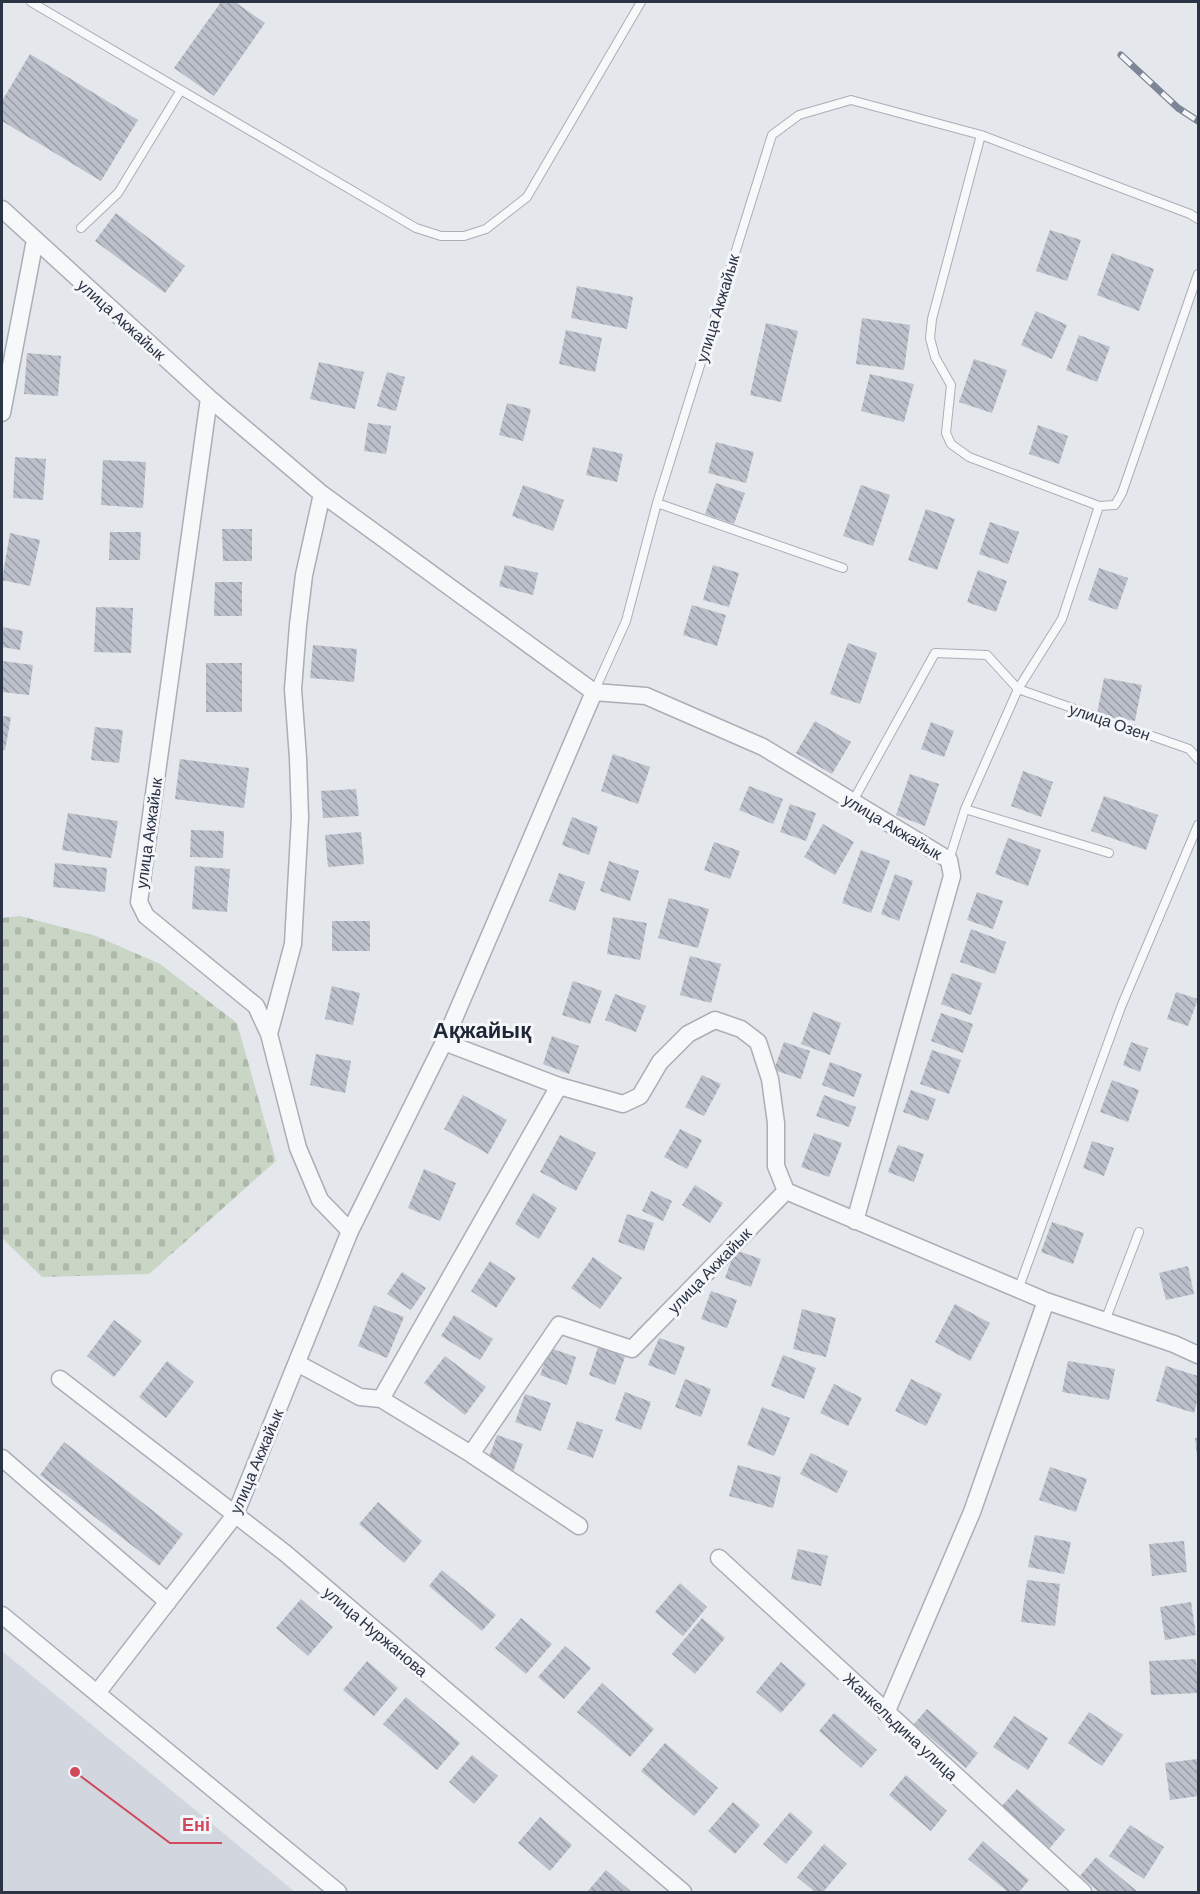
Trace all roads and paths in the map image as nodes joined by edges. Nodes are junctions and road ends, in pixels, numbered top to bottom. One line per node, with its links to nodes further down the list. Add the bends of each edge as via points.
1 (31, 2): 3 (lane)
2 (641, 2): 3 (lane, via 527,196 486,229 464,236 441,236 416,228)
3 (181, 90): 7 (lane, via 118,193)
4 (981, 135): 6 (lane, улица Акжайык); 13 (lane, улица Акжайык, via 851,100 799,115 772,135); 14 (lane, via 932,319 930,338 935,357 951,385 946,434 951,444 969,457)
5 (2, 209): 8 (street, улица Акжайык)
6 (1198, 219)
7 (81, 228)
8 (35, 240): 10 (street, улица Акжайык); 11 (street)
9 (1198, 274): 14 (lane, via 1122,493 1115,505)
10 (209, 398): 12 (street, улица Акжайык); 24 (street, улица Акжайык, via 139,902 146,916 256,1006)
11 (2, 413)
12 (322, 495): 17 (street, улица Акжайык); 24 (street, via 304,575 293,690 300,817 293,944)
13 (657, 503): 15 (lane); 17 (lane, улица Акжайык, via 626,621)
14 (1100, 506): 16 (lane, via 1062,619)
15 (843, 568)
16 (1018, 689): 18 (lane, улица Озен, via 1189,749); 19 (lane, via 987,655 934,652); 20 (lane)
17 (594, 692): 19 (street, улица Акжайык, via 646,696 763,747); 25 (street, улица Акжайык)
18 (1198, 759)
19 (853, 801): 23 (street, улица Акжайык)
20 (965, 809): 22 (lane); 23 (lane)
21 (1198, 825): 31 (lane, via 1121,1007)
22 (1109, 854)
23 (949, 860): 28 (street, улица Акжайык, via 952,876)
24 (270, 1034): 29 (street, улица Акжайык, via 298,1148 320,1200)
25 (444, 1042): 26 (street); 29 (street, улица Акжайык)
26 (559, 1086): 27 (street, via 623,1104 639,1096 660,1062 688,1034 715,1020 741,1029 758,1042 770,1079 776,1166); 37 (street)
27 (786, 1191): 28 (street); 38 (street, улица Акжайык, via 632,1349 559,1325)
28 (855, 1221): 31 (street)
29 (350, 1231): 35 (street, улица Акжайык)
30 (1139, 1232): 33 (lane)
31 (1018, 1290): 32 (street)
32 (1046, 1301): 33 (street); 46 (street, via 972,1512)
33 (1105, 1321): 34 (street)
34 (1198, 1355)
35 (297, 1363): 37 (street, via 360,1397); 40 (street, улица Акжайык)
36 (60, 1379): 40 (street, улица Нуржанова)
37 (381, 1399): 38 (street)
38 (471, 1454): 41 (street)
39 (2, 1458): 43 (street)
40 (235, 1515): 43 (street, улица Акжайык); 48 (street, улица Нуржанова, via 285,1553)
41 (579, 1526)
42 (719, 1557): 46 (street, Жанкельдина улица)
43 (168, 1602): 45 (street, улица Акжайык)
44 (2, 1614): 45 (street)
45 (97, 1694): 47 (street)
46 (886, 1713): 49 (street, Жанкельдина улица)
47 (338, 1893)
48 (683, 1893)
49 (1083, 1893)

